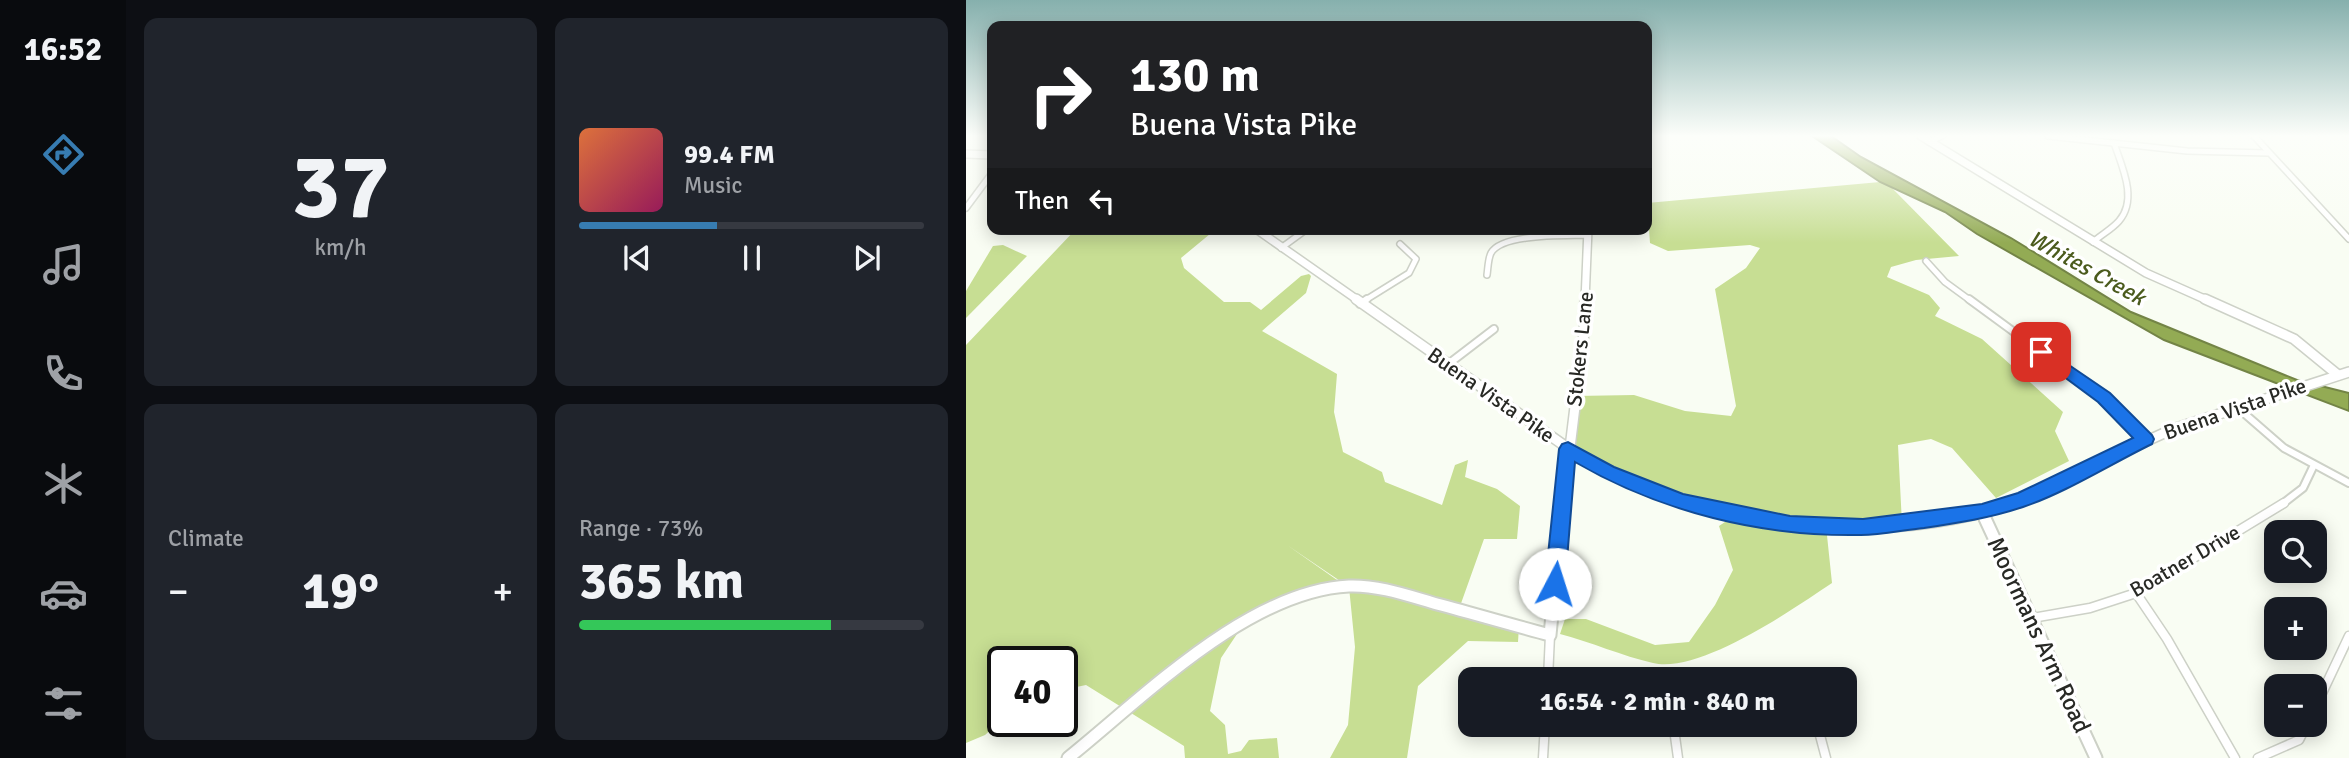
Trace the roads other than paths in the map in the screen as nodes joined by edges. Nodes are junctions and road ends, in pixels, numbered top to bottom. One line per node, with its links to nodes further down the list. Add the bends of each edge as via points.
1 (1977, 171): 11 (street)
2 (2123, 171): 11 (street, via 2127,202 2121,219)
3 (2285, 171): 10 (street)
4 (987, 180): 5 (street)
5 (966, 208)
6 (1264, 235): 13 (street, Buena Vista Pike)
7 (1299, 235): 13 (street)
8 (1556, 235): 15 (street, via 1503,242 1490,254)
9 (1588, 235): 23 (street, Stokers Lane, via 1584,334)
10 (2349, 239)
11 (2093, 242): 20 (street, via 2166,284 2294,339)
12 (1400, 244): 16 (street, via 1416,259 1414,266)
13 (1281, 248): 16 (street, Buena Vista Pike)
14 (1926, 261): 22 (street, via 1962,294 2104,398)
15 (1488, 275)
16 (1360, 304): 18 (street, Buena Vista Pike)
17 (1494, 329): 18 (street)
18 (1447, 365): 23 (street, Buena Vista Pike)
19 (2349, 372): 20 (street, Buena Vista Pike)
20 (2334, 376): 21 (street, Buena Vista Pike)
21 (2238, 408): 22 (street, Buena Vista Pike); 24 (street, via 2284,448)
22 (2146, 439): 26 (street, Buena Vista Pike, via 2022,500)
23 (1568, 449): 26 (street, Buena Vista Pike, via 1618,477 1681,501 1790,525 1863,527); 29 (street, Stokers Lane)
24 (2314, 465): 25 (street); 27 (street, Boatner Drive, via 2303,488 2288,502)
25 (2349, 483)
26 (1982, 512): 28 (street, Moormans Arm Road)
27 (2136, 593): 28 (street, Boatner Drive, via 2090,608); 42 (street)
28 (2032, 618): 41 (street, Moormans Arm Road)
29 (1550, 635): 31 (street); 37 (street, via 1389,590 1349,586 1300,596 1254,614 1212,641)
30 (2349, 636): 32 (street)
31 (1549, 667)
32 (2327, 683)
33 (1544, 737): 38 (street)
34 (1676, 737): 39 (street)
35 (1820, 737): 40 (street)
36 (2300, 737): 43 (street)
37 (1068, 758)
38 (1543, 758)
39 (1678, 758)
40 (1826, 758)
41 (2096, 758)
42 (2235, 758)
43 (2258, 758)

